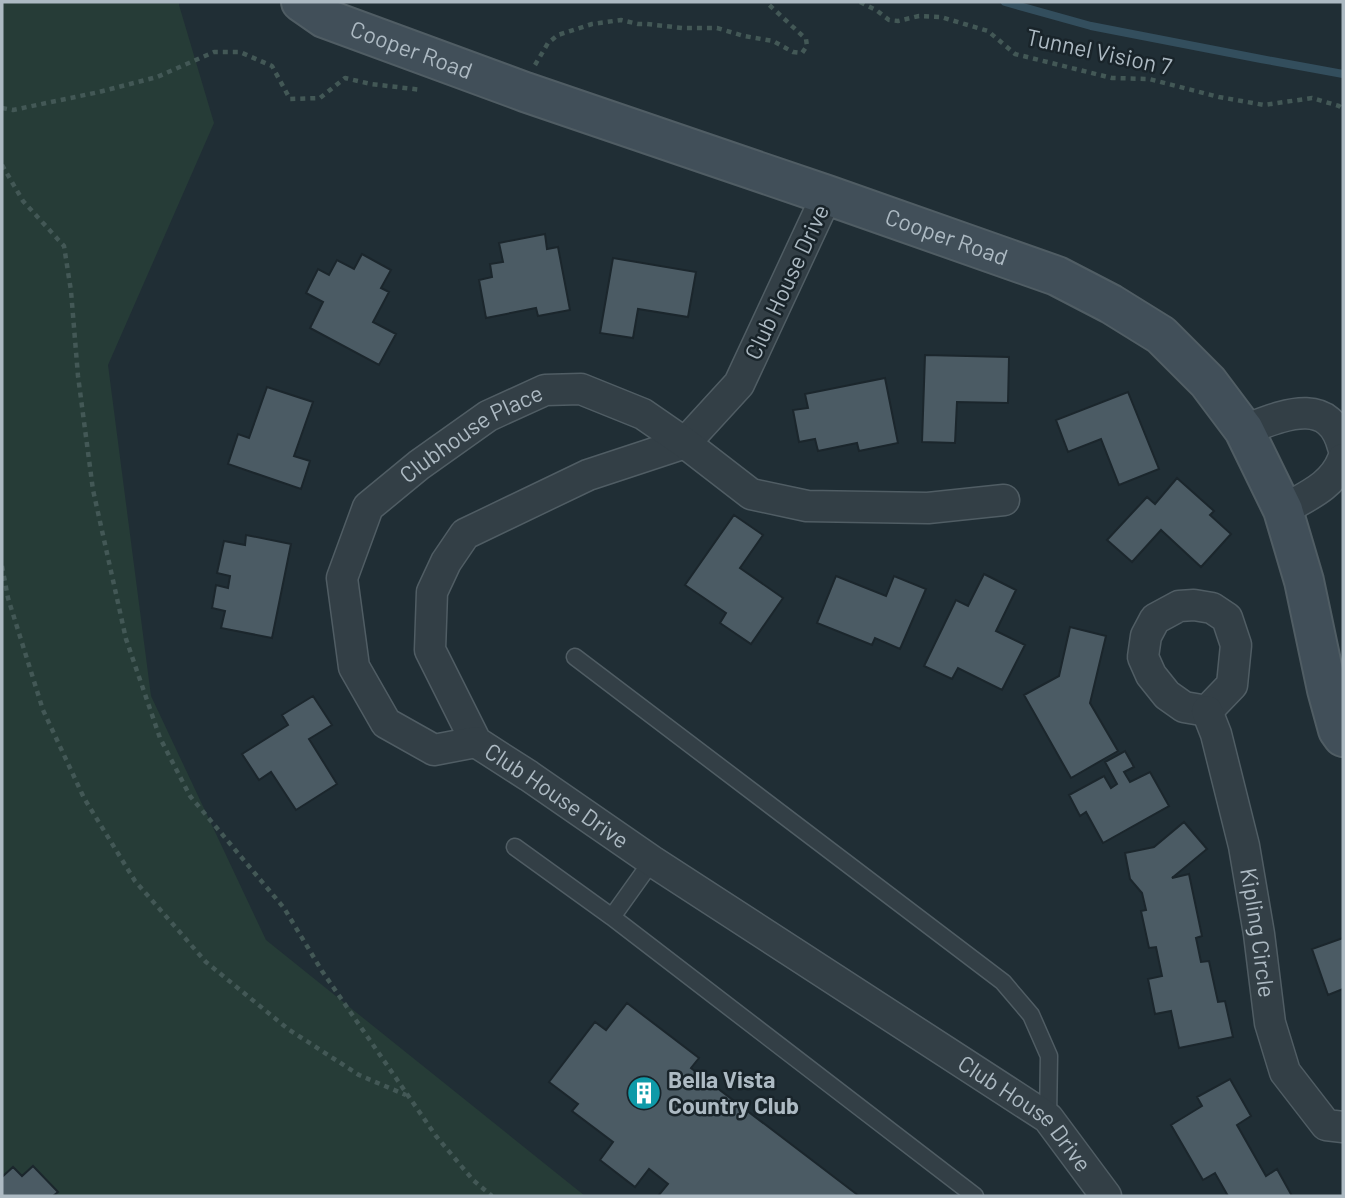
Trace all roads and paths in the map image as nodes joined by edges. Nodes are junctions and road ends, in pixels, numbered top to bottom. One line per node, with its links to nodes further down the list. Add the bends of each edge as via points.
1 (301, 2): 9 (street, Cooper Road, via 324,18 525,92)
2 (766, 2): 4 (path, via 806,39 802,53 717,28 621,20 558,35)
3 (860, 2): 7 (path, Tunnel Vision 7, via 889,20 941,17 988,31 1015,54 1112,78 1149,79 1264,105 1312,99)
4 (533, 68)
5 (427, 90): 6 (path, via 345,78 320,98 290,99 272,66 240,52 215,52 157,77 13,110)
6 (2, 108)
7 (1343, 109)
8 (2, 165): 24 (path, via 23,201 64,246 93,490 127,639 160,738 190,796 284,908)
9 (827, 195): 10 (street, Cooper Road, via 1056,276 1111,304 1161,335 1208,382); 11 (street, Club House Drive, via 739,384)
10 (1244, 430): 12 (street, via 1289,414 1310,414 1327,418); 15 (street, Cooper Road)
11 (685, 443): 14 (street, Clubhouse Place, via 751,494 807,506 928,508); 20 (street, Club House Drive, via 588,475 466,534 446,562 432,592 430,650); 20 (street, Clubhouse Place, via 643,414 581,389 545,390 488,416 368,507 342,578 354,667 386,723 434,750)
12 (1343, 447)
13 (1343, 459): 15 (street, via 1327,484)
14 (1004, 500)
15 (1283, 510): 19 (street, Cooper Road)
16 (2, 566): 24 (path, via 43,710 84,798 135,881 206,962 288,1029 359,1075)
17 (575, 657): 25 (lane, via 1003,982 1031,1015 1049,1056)
18 (1207, 711): 26 (street, Kipling Circle, via 1244,846 1270,1023 1285,1072 1326,1125)
19 (1343, 737)
20 (476, 743): 22 (street, Club House Drive)
21 (515, 847): 23 (lane)
22 (652, 861): 23 (lane); 25 (street, Club House Drive)
23 (612, 917): 28 (lane)
24 (406, 1096): 27 (path, via 473,1180)
25 (1048, 1118): 29 (street, Club House Drive)
26 (1343, 1127)
27 (492, 1196)
28 (975, 1196)
29 (1106, 1196)

